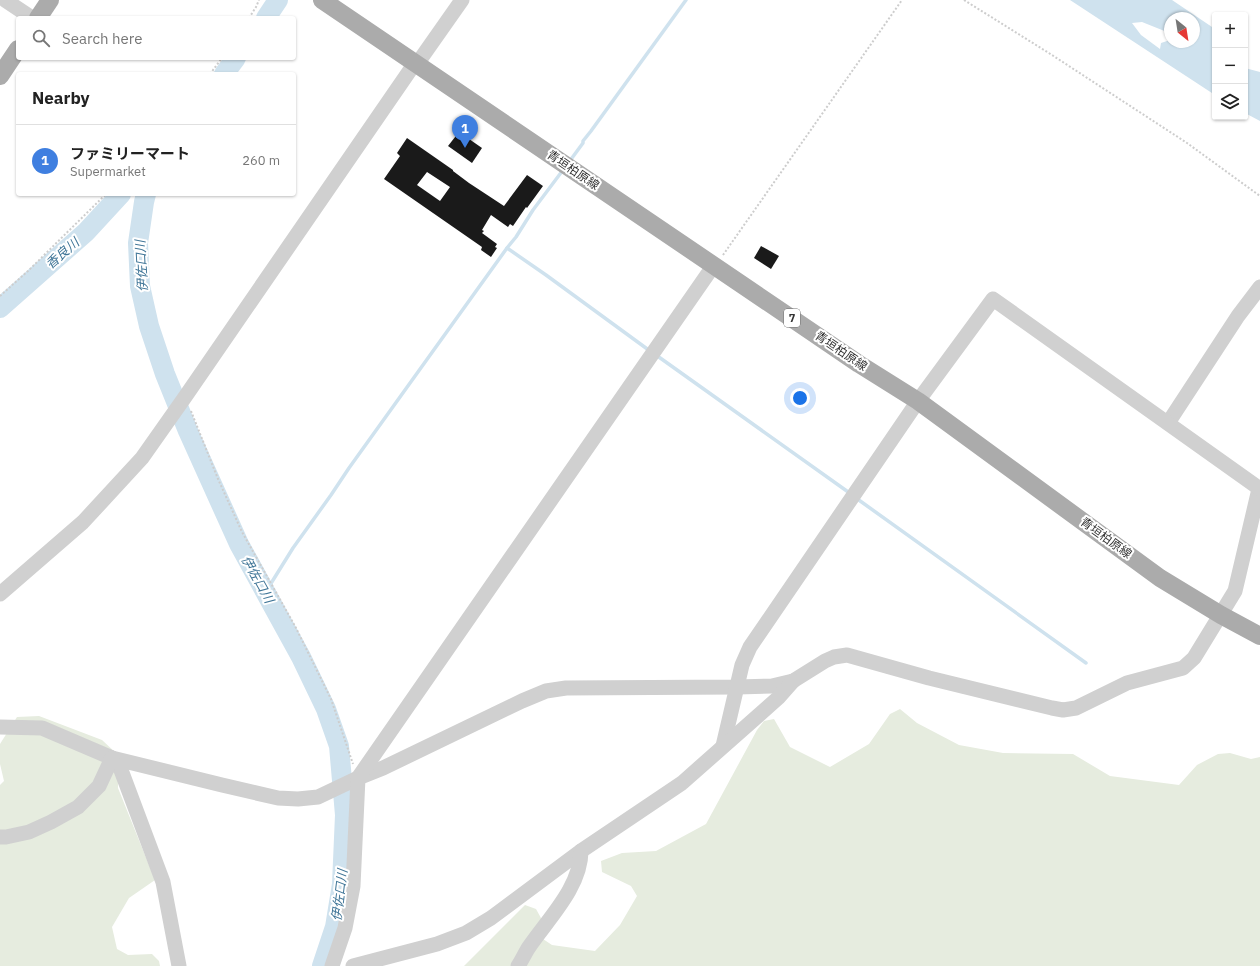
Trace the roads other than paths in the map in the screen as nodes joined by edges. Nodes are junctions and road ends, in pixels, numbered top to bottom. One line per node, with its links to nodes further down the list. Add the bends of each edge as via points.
1 (5, 0): 5 (street)
2 (50, 0): 6 (main road)
3 (322, 0): 8 (main road, 青垣柏原線 / 7)
4 (462, 0): 8 (street)
5 (29, 16)
6 (39, 16)
7 (16, 52): 9 (main road)
8 (416, 64): 10 (main road, 青垣柏原線 / 7); 15 (street, via 142,458 83,522)
9 (0, 76)
10 (715, 265): 12 (main road, 青垣柏原線 / 7, via 859,364); 23 (street)
11 (1260, 287): 13 (street)
12 (918, 401): 13 (street, via 993,299); 16 (main road, 青垣柏原線 / 7, via 1160,578); 19 (street, via 750,647 742,665)
13 (1168, 423): 14 (street)
14 (1260, 489): 16 (street, via 1235,592)
15 (0, 594)
16 (1221, 615): 17 (main road, 青垣柏原線 / 7); 18 (street, via 1194,658 1183,668 1127,683 1076,708 1052,708 846,655 825,661)
17 (1260, 636)
18 (793, 682): 19 (street, via 772,686); 21 (street)
19 (737, 687): 21 (street); 23 (street, via 566,688 546,691)
20 (0, 727): 22 (street, via 42,728)
21 (723, 746): 25 (street, via 682,783)
22 (112, 758): 23 (street, via 278,798 318,797); 24 (street, via 98,786 78,807 29,832); 26 (street, via 121,770 163,882)
23 (348, 783): 27 (street, via 353,886 345,928)
24 (0, 837)
25 (582, 851): 28 (street, via 491,918 466,933 437,944); 29 (street, via 581,862 566,897 528,948)
26 (179, 966)
27 (332, 966)
28 (353, 966)
29 (518, 966)

